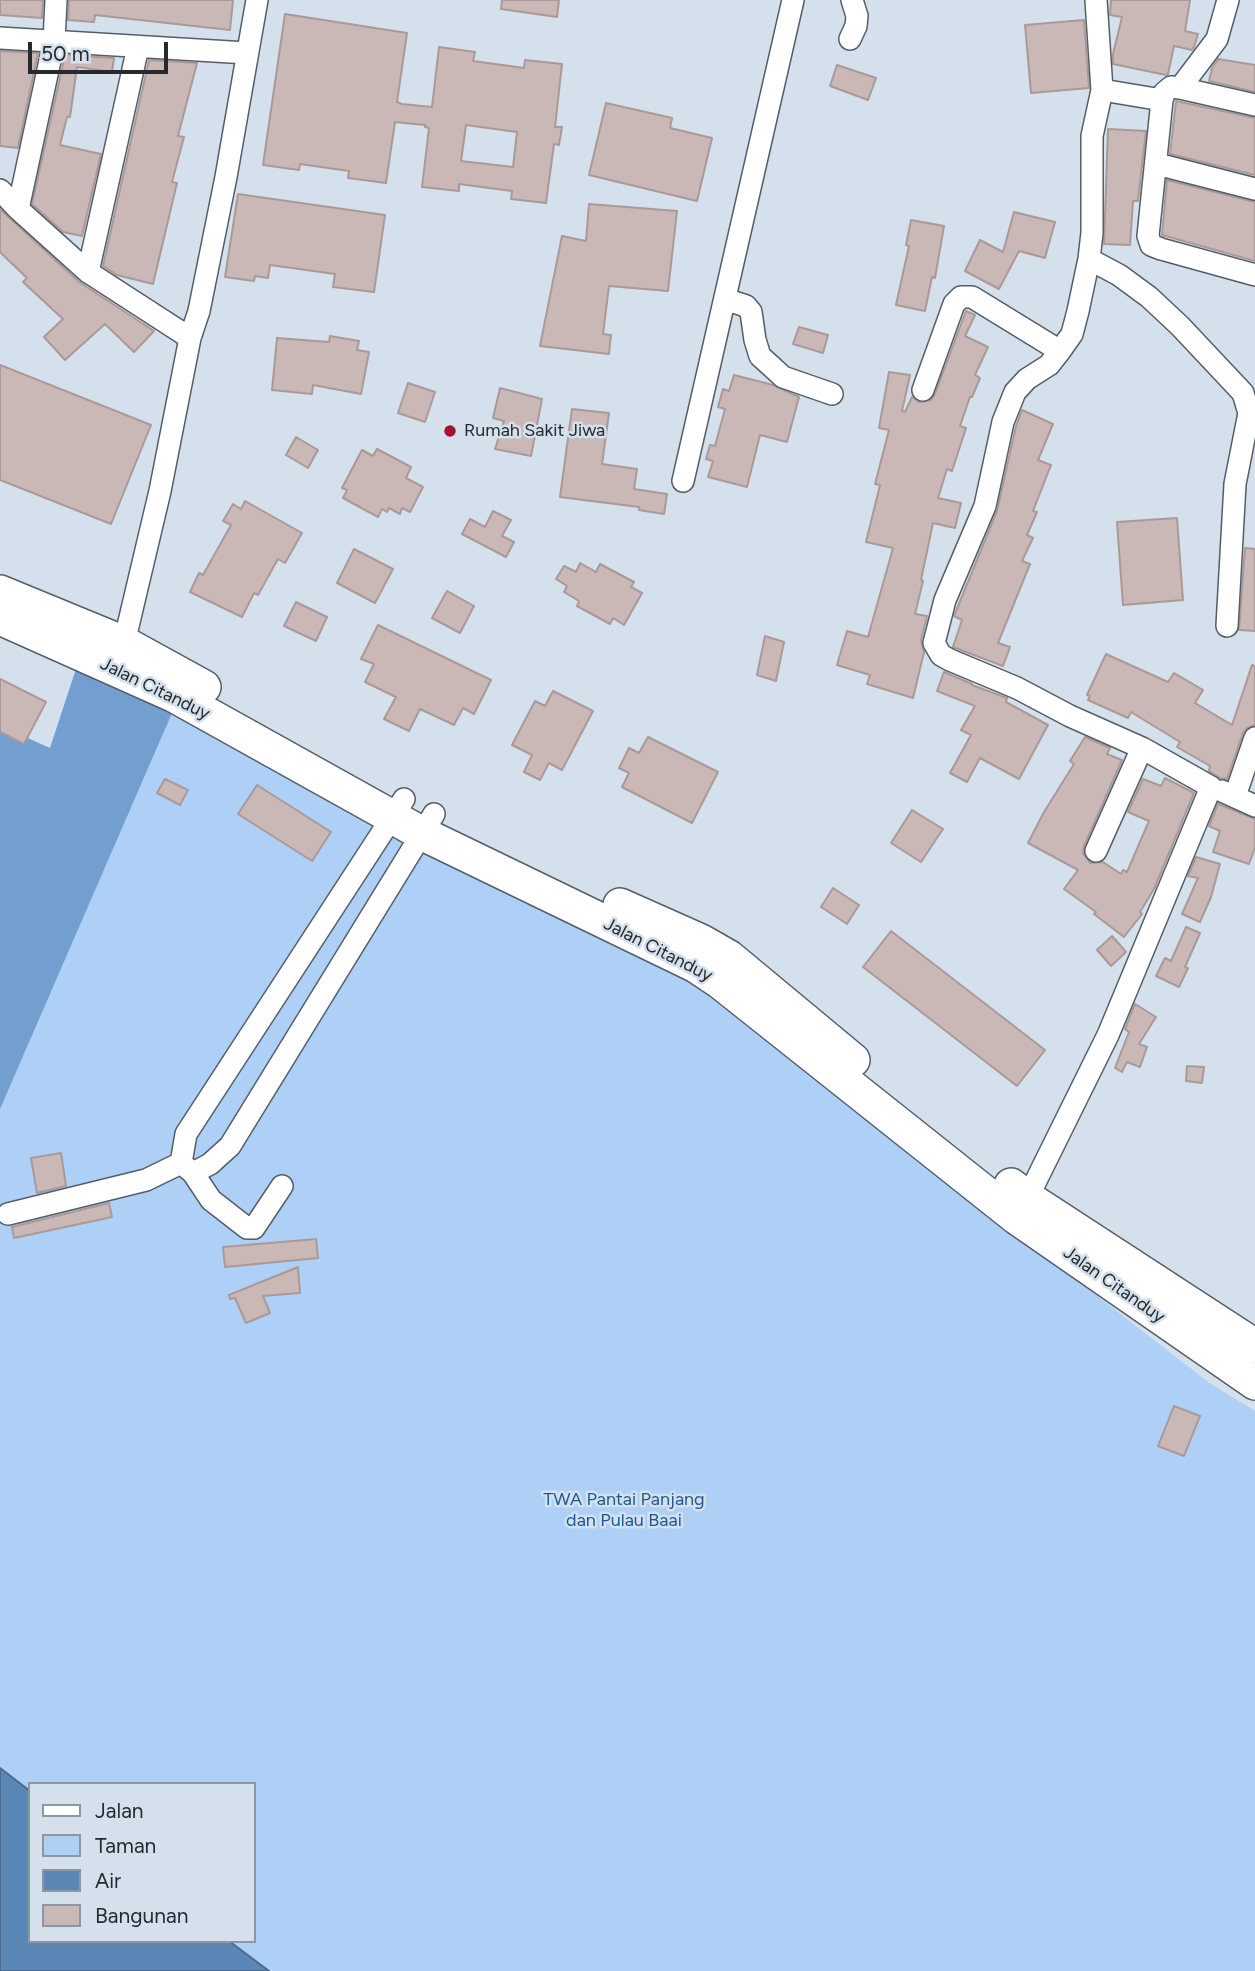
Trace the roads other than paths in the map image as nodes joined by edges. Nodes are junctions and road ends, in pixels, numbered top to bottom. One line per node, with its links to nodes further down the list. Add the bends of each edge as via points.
1 (56, 0): 9 (street)
2 (257, 0): 11 (street)
3 (793, 0): 23 (street)
4 (852, 0): 8 (street, via 857,16)
5 (1096, 0): 13 (street)
6 (1227, 0): 12 (street, via 1217,39)
7 (0, 38): 9 (street)
8 (850, 39)
9 (54, 42): 10 (street); 19 (street)
10 (138, 47): 11 (street); 21 (street)
11 (247, 53): 24 (street, via 199,312)
12 (1180, 88): 14 (street, via 1171,87); 15 (street)
13 (1102, 90): 14 (street); 20 (street, via 1092,136)
14 (1162, 100): 16 (street)
15 (1255, 106)
16 (1157, 164): 17 (street); 22 (street, via 1148,236 1151,245)
17 (1255, 189)
18 (0, 190): 19 (street)
19 (18, 209): 21 (street)
20 (1089, 260): 25 (street, via 1072,334); 31 (street, via 1149,297 1243,393 1249,413 1235,485)
21 (88, 272): 24 (street)
22 (1255, 275)
23 (725, 299): 27 (street, via 751,312 760,356 783,377); 28 (street)
24 (190, 338): 32 (street)
25 (1060, 351): 26 (street, via 972,297 961,297 954,304); 34 (street, via 1015,392 1003,422 985,506 945,600 934,643 950,660)
26 (923, 390)
27 (832, 394)
28 (683, 481)
29 (0, 592): 32 (main road, Jalan Citanduy)
30 (0, 618): 38 (main road, Jalan Citanduy, via 175,696)
31 (1227, 626)
32 (124, 643): 38 (main road, Jalan Citanduy)
33 (1255, 738): 36 (street)
34 (1142, 748): 35 (street); 39 (street)
35 (1211, 787): 36 (street); 42 (street, via 1108,1035)
36 (1235, 796): 37 (street)
37 (1255, 806)
38 (413, 816): 40 (street, via 186,1134); 40 (street, via 230,1146 209,1164); 42 (main road, Jalan Citanduy, via 696,966)
39 (1096, 851)
40 (187, 1168): 41 (street, via 211,1200 247,1228 254,1228); 43 (street)
41 (282, 1186)
42 (1023, 1208): 44 (main road, Jalan Citanduy); 45 (main road, Jalan Citanduy)
43 (8, 1214)
44 (1255, 1346)
45 (1255, 1383)

